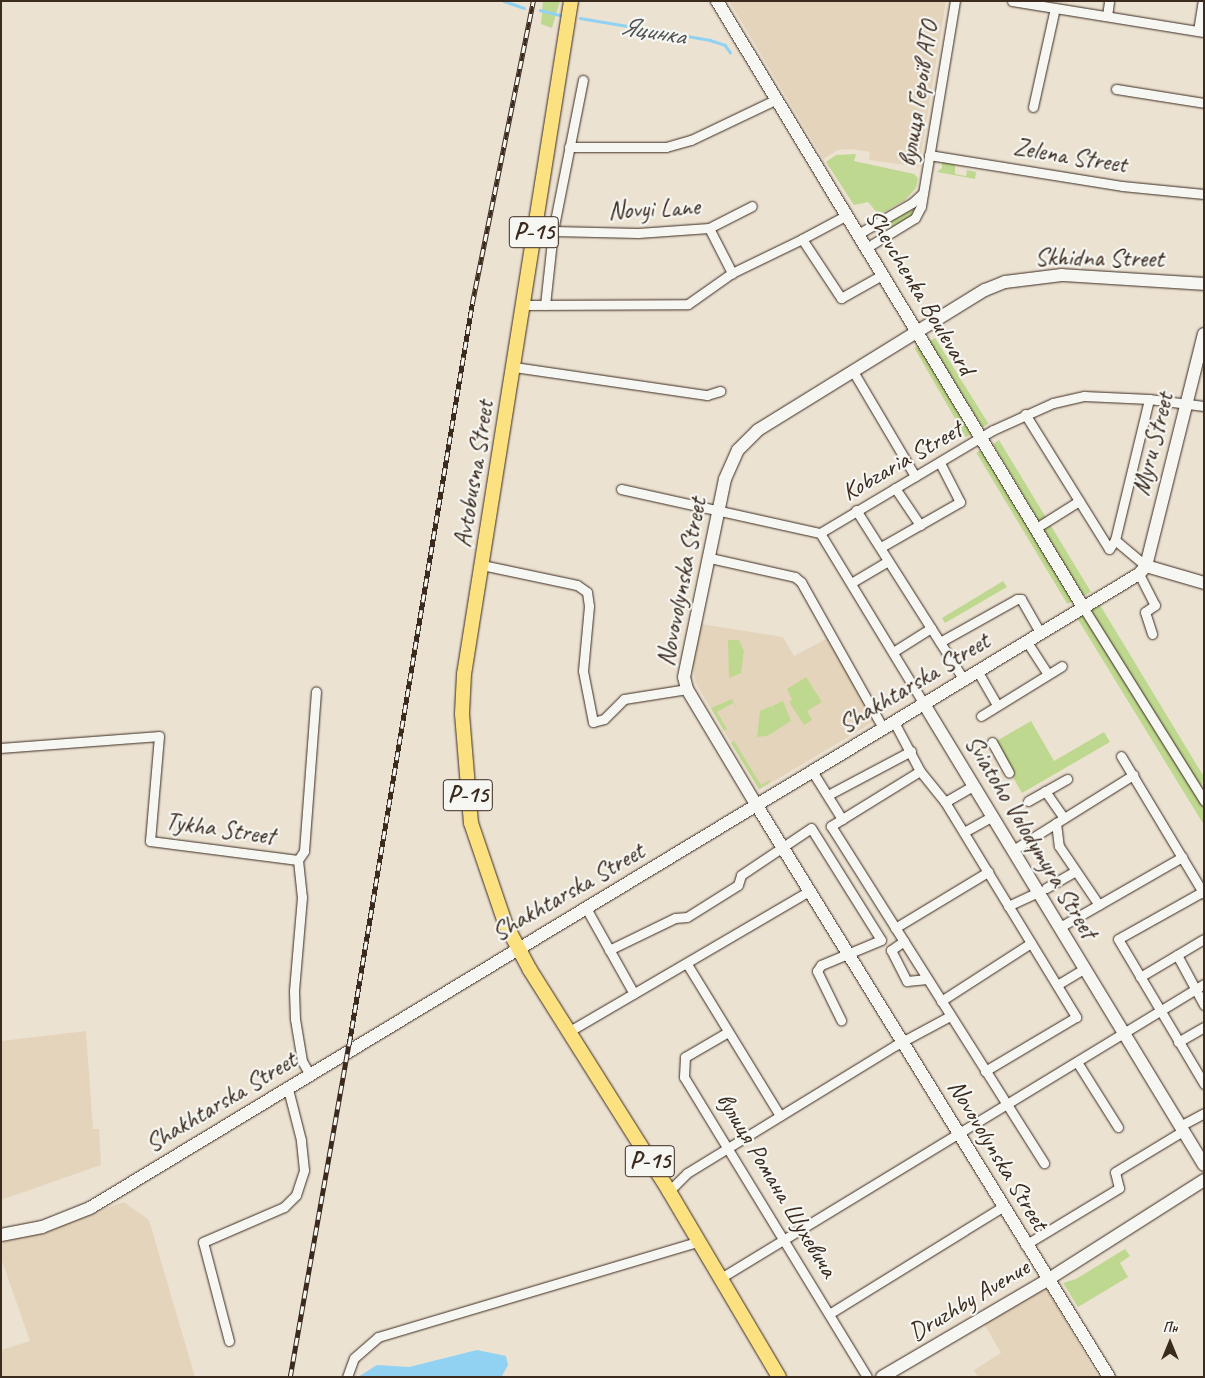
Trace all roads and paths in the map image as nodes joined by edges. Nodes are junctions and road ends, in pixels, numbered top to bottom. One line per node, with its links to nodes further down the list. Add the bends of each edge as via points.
1 (571, 1): 29 (main road, Avtobusna Street / Р-15)
2 (717, 1): 12 (street, Shevchenka Boulevard)
3 (955, 1): 16 (street, вулиця Героїв АТО)
4 (1012, 1): 7 (street)
5 (1109, 1): 8 (street)
6 (1203, 1): 9 (street)
7 (1055, 8): 8 (street); 14 (street)
8 (1107, 16): 9 (street)
9 (1201, 31)
10 (583, 80): 15 (street)
11 (1116, 89): 13 (street)
12 (777, 99): 15 (street, via 691,140 666,147); 20 (street, Shevchenka Boulevard)
13 (1204, 104)
14 (1033, 107)
15 (569, 147): 22 (street)
16 (929, 155): 17 (street, вулиця Героїв АТО); 18 (street, Zelena Street, via 1122,186)
17 (923, 193): 23 (street, вулиця Героїв АТО, via 912,203); 25 (street, вулиця Героїв АТО, via 915,218)
18 (1204, 194)
19 (752, 206): 21 (street, Novyi Lane)
20 (844, 216): 23 (street, Shevchenka Boulevard); 24 (street)
21 (709, 228): 22 (street, Novyi Lane, via 638,233); 26 (street)
22 (553, 231): 30 (street)
23 (858, 234): 25 (street, Shevchenka Boulevard)
24 (802, 238): 26 (street); 27 (street, via 841,298)
25 (866, 248): 27 (street, Shevchenka Boulevard)
26 (732, 273): 30 (street, via 688,304)
27 (882, 276): 31 (street, Shevchenka Boulevard)
28 (1204, 284): 31 (street, Skhidna Street, via 1062,275 1006,282 985,290)
29 (524, 305): 30 (street); 33 (main road, Avtobusna Street / Р-15)
30 (545, 306)
31 (918, 333): 34 (street, Novovolynska Street); 40 (street, Shevchenka Boulevard)
32 (1204, 334): 37 (street, Myru Street)
33 (514, 367): 35 (street, via 707,394); 55 (main road, Avtobusna Street / Р-15)
34 (854, 373): 42 (street); 46 (street, Novovolynska Street, via 758,430 738,450 724,479)
35 (720, 392)
36 (1149, 399): 37 (street, Kobzaria Street); 39 (street, Kobzaria Street, via 1084,396); 51 (street)
37 (1187, 404): 38 (street, Kobzaria Street); 56 (street, Myru Street)
38 (1204, 406)
39 (1025, 414): 40 (street, Kobzaria Street); 45 (street)
40 (981, 437): 41 (street, Kobzaria Street); 49 (street, Shevchenka Boulevard)
41 (940, 463): 42 (street, Kobzaria Street); 48 (street, via 960,502)
42 (915, 476): 43 (street, Kobzaria Street)
43 (895, 488): 47 (street, Kobzaria Street); 48 (street)
44 (621, 489): 46 (street)
45 (1079, 501): 49 (street); 51 (street, via 1109,549)
46 (718, 510): 50 (street); 53 (street, Novovolynska Street)
47 (856, 510): 50 (street, Kobzaria Street); 52 (street)
48 (920, 525): 52 (street)
49 (1036, 528): 59 (street, Shevchenka Boulevard)
50 (820, 533): 58 (street, Sviatoho Volodymyra Street)
51 (1115, 540): 56 (street)
52 (881, 547): 54 (street)
53 (710, 558): 70 (street, Novovolynska Street, via 685,660 684,677); 75 (street, via 795,577 801,582)
54 (888, 562): 58 (street); 60 (street)
55 (482, 565): 70 (street, via 577,585 587,592 589,606 584,671 593,722 604,719 624,699); 113 (main road, Avtobusna Street / Р-15, via 464,674 465,774 471,823 485,870)
56 (1143, 570): 57 (street); 59 (street, Shakhtarska Street); 62 (street, via 1155,606 1145,612)
57 (1204, 583)
58 (852, 584): 65 (street, Sviatoho Volodymyra Street)
59 (1083, 607): 61 (street, Shakhtarska Street); 88 (street)
60 (931, 628): 63 (street); 65 (street)
61 (1041, 634): 63 (street, via 1021,599 1017,599); 64 (street, Shakhtarska Street)
62 (1152, 634)
63 (940, 642): 69 (street)
64 (1027, 642): 67 (street, Shakhtarska Street); 68 (street)
65 (893, 652): 72 (street, Sviatoho Volodymyra Street)
66 (1062, 666): 68 (street)
67 (978, 672): 69 (street, Shakhtarska Street); 73 (street)
68 (1048, 674): 73 (street)
69 (964, 680): 72 (street, Shakhtarska Street)
70 (688, 689): 91 (street, Novovolynska Street)
71 (316, 691): 99 (street, via 304,851)
72 (924, 704): 75 (street, Shakhtarska Street); 85 (street, Sviatoho Volodymyra Street)
73 (997, 704): 74 (street)
74 (981, 716)
75 (888, 725): 78 (street); 80 (street, Shakhtarska Street)
76 (992, 742): 82 (street)
77 (1, 748): 99 (street, Tykha Street, via 159,736 150,841)
78 (912, 751): 81 (street); 87 (street)
79 (1121, 756): 83 (street)
80 (812, 771): 87 (street); 91 (street, Shakhtarska Street)
81 (920, 771): 89 (street); 93 (street)
82 (1009, 773)
83 (1133, 776): 94 (street); 98 (street)
84 (1067, 778): 86 (street)
85 (974, 784): 89 (street); 92 (street, Sviatoho Volodymyra Street)
86 (1045, 791): 90 (street); 94 (street)
87 (828, 795): 93 (street)
88 (1202, 796)
89 (945, 802): 95 (street)
90 (1028, 802)
91 (757, 806): 96 (street, Novovolynska Street); 107 (street, Shakhtarska Street)
92 (993, 816): 95 (street); 97 (street, Sviatoho Volodymyra Street)
93 (842, 819): 109 (street, via 831,826)
94 (1060, 821): 97 (street); 100 (street, via 1060,846)
95 (964, 832): 101 (street)
96 (782, 846): 103 (street, Novovolynska Street); 114 (street, via 740,874 738,885 687,917 675,918); 115 (street, via 811,828 881,940)
97 (1013, 850): 102 (street, Sviatoho Volodymyra Street)
98 (1182, 857): 104 (street); 105 (street)
99 (298, 860): 138 (street, Tykha Street, via 302,897 294,990 295,1019 302,1061)
100 (1076, 871): 102 (street); 105 (street)
101 (988, 872): 106 (street); 109 (street)
102 (1042, 890): 106 (street); 108 (street, Sviatoho Volodymyra Street)
103 (809, 891): 115 (street, Novovolynska Street); 117 (street)
104 (1203, 893): 119 (street, via 1118,938)
105 (1100, 905): 108 (street)
106 (1008, 906): 112 (street)
107 (586, 908): 113 (street, Shakhtarska Street); 114 (street)
108 (1060, 927): 118 (street, Sviatoho Volodymyra Street)
109 (895, 928): 111 (street)
110 (1204, 939): 116 (street)
111 (904, 941): 120 (street); 120 (street, via 891,950 907,981)
112 (1031, 942): 122 (street); 125 (street)
113 (517, 947): 131 (main road, Р-15); 138 (street, Shakhtarska Street)
114 (610, 950): 124 (street)
115 (851, 955): 129 (street, via 821,965 816,971); 134 (street, Novovolynska Street)
116 (1177, 955): 119 (street); 123 (street)
117 (687, 964): 124 (street); 132 (street)
118 (1085, 968): 122 (street); 133 (street, Sviatoho Volodymyra Street)
119 (1140, 977): 127 (street)
120 (927, 979): 125 (street)
121 (1204, 984): 123 (street)
122 (1057, 985): 137 (street, via 1076,1017)
123 (1195, 990): 126 (street); 127 (street)
124 (634, 994): 131 (street)
125 (941, 1001): 128 (street)
126 (1204, 1005)
127 (1159, 1012): 133 (street); 135 (street)
128 (950, 1016): 134 (street); 137 (street)
129 (841, 1020)
130 (1204, 1027): 135 (street)
131 (568, 1032): 151 (main road, Р-15)
132 (728, 1032): 143 (street); 147 (street, вулиця Романа Шухевича, via 685,1057 684,1077)
133 (1125, 1033): 136 (street); 145 (street, Sviatoho Volodymyra Street)
134 (904, 1040): 143 (street); 146 (street, Novovolynska Street)
135 (1178, 1042): 139 (street)
136 (1077, 1062): 141 (street); 144 (street)
137 (985, 1071): 141 (street)
138 (310, 1075): 140 (street, Shakhtarska Street)
139 (1204, 1084)
140 (288, 1088): 153 (street, Shakhtarska Street, via 90,1208 42,1227); 160 (street, via 301,1140 304,1170 296,1195 284,1207 202,1242)
141 (1008, 1104): 146 (street); 148 (street)
142 (1204, 1113): 145 (street)
143 (780, 1116): 147 (street)
144 (1118, 1127)
145 (1181, 1129): 149 (street, Sviatoho Volodymyra Street); 156 (street, via 1115,1172 1119,1188)
146 (958, 1134): 152 (street, Novovolynska Street); 154 (street)
147 (728, 1148): 151 (street, via 687,1173); 154 (street, вулиця Романа Шухевича)
148 (1044, 1163)
149 (1204, 1165)
150 (1204, 1180): 158 (street, Druzhby Avenue)
151 (669, 1191): 155 (main road, Р-15)
152 (1002, 1207): 156 (street, Novovolynska Street); 159 (street)
153 (1, 1235)
154 (785, 1240): 157 (street); 159 (street, вулиця Романа Шухевича)
155 (697, 1242): 157 (main road, Р-15); 161 (street, via 378,1337 354,1358)
156 (1025, 1245): 158 (street, Novovolynska Street)
157 (719, 1279): 162 (main road, Р-15)
158 (1049, 1279): 164 (street, Druzhby Avenue); 165 (street, Novovolynska Street)
159 (829, 1314): 163 (street, вулиця Романа Шухевича)
160 (229, 1341)
161 (347, 1377)
162 (779, 1377)
163 (867, 1377)
164 (882, 1377)
165 (1109, 1377)

